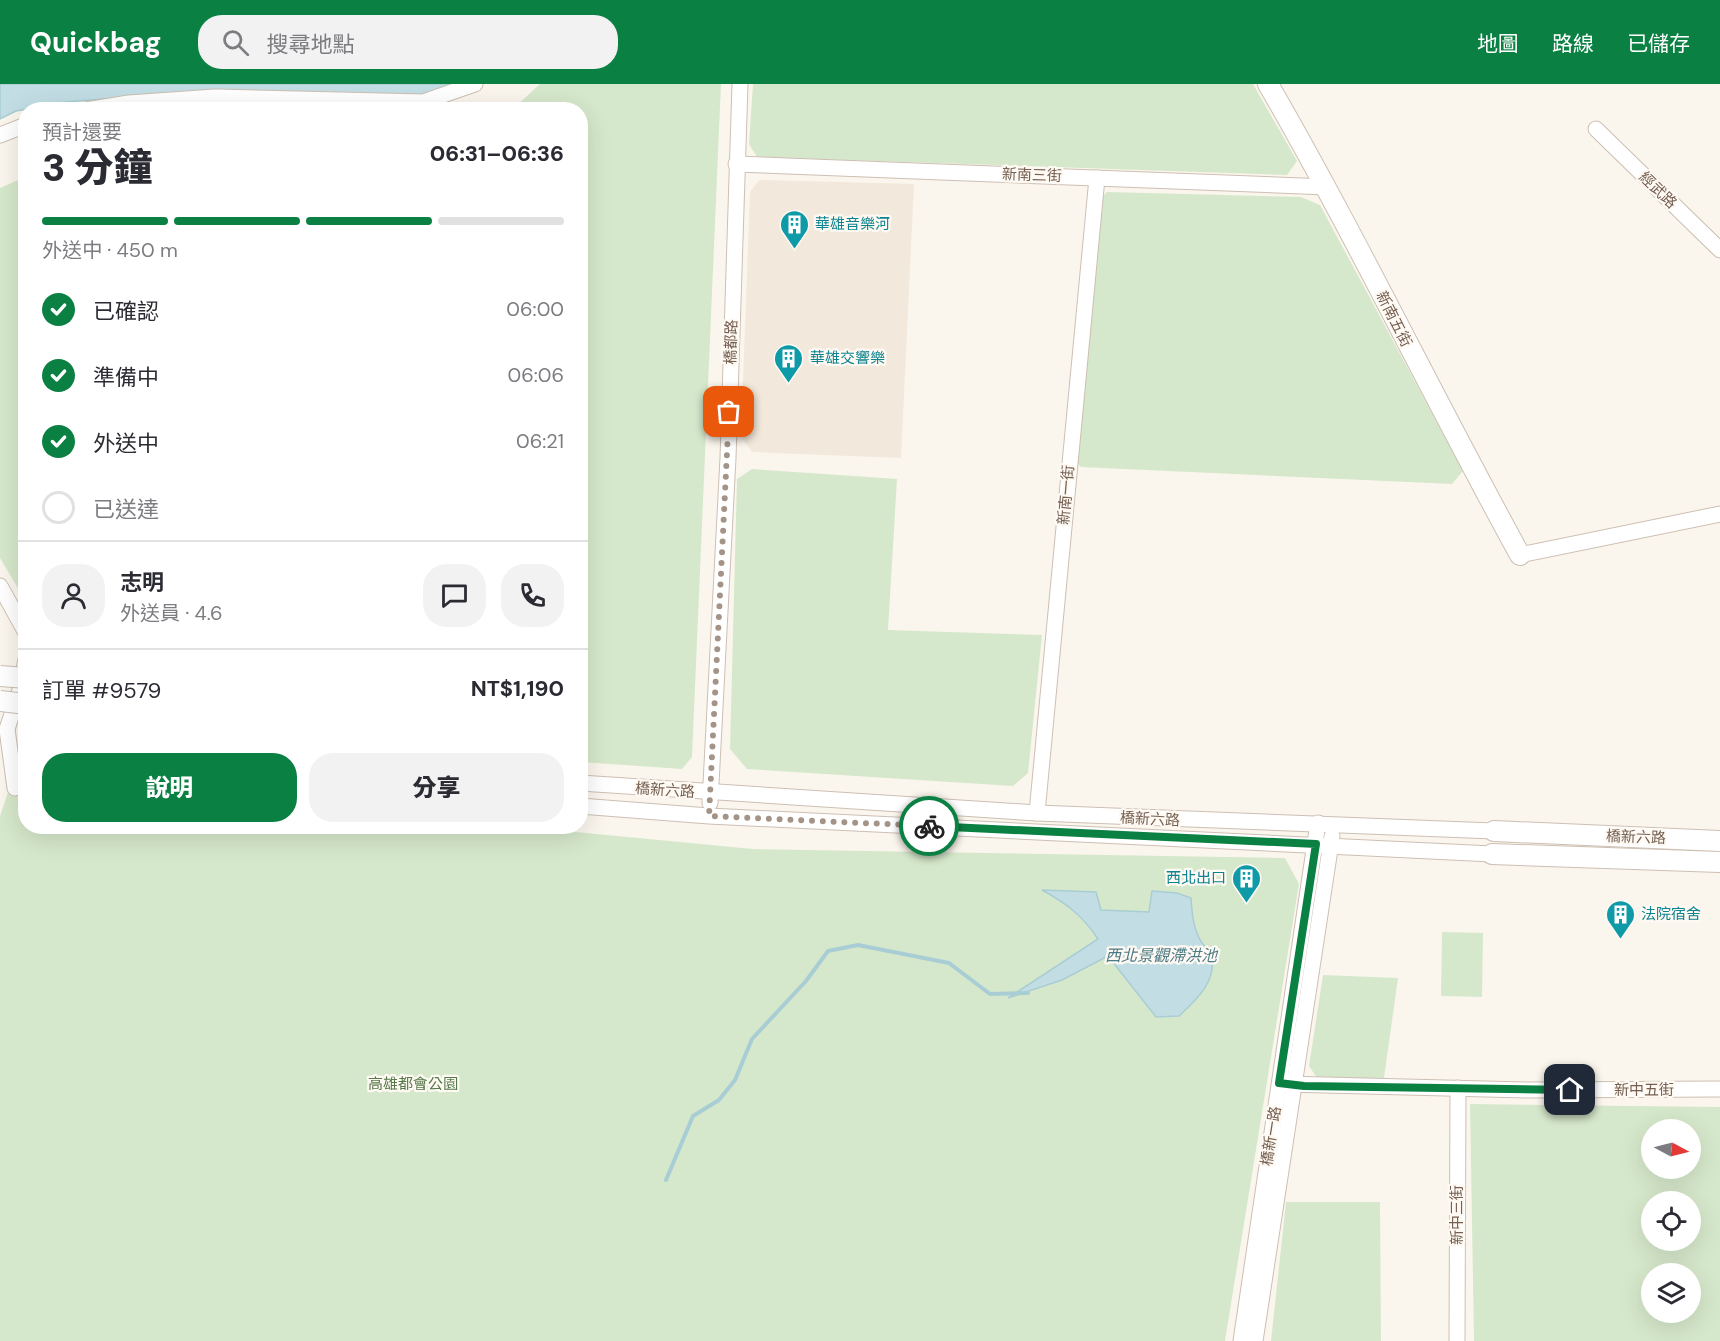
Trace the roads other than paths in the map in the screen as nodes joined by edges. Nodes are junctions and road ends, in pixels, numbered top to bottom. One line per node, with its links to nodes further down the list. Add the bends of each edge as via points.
1 (475, 84): 5 (street)
2 (740, 84): 10 (street, 橋都路)
3 (1268, 84): 12 (street, 新南五街)
4 (143, 102): 6 (street, via 215,97)
5 (423, 102)
6 (423, 102)
7 (18, 128): 9 (street)
8 (1596, 129): 13 (street, 經武路)
9 (0, 135)
10 (736, 164): 11 (street, 新南三街); 25 (street, 橋都路, via 728,458)
11 (1097, 178): 12 (street, 新南三街); 27 (street, 新南一街)
12 (1327, 187): 15 (street, 新南五街)
13 (1720, 250)
14 (1720, 514): 15 (street)
15 (1520, 555)
16 (0, 586): 17 (street)
17 (18, 619)
18 (0, 676): 19 (street, bridge)
19 (18, 677)
20 (18, 696): 24 (street, via 7,729)
21 (0, 701): 22 (street, bridge)
22 (18, 703)
23 (588, 784): 25 (street, 橋新六路)
24 (15, 788)
25 (711, 793): 27 (street, 橋新六路); 28 (street, 橋都路)
26 (588, 807): 28 (street, 橋新六路)
27 (1037, 813): 29 (street, 橋新六路)
28 (709, 816): 33 (street, 橋新六路)
29 (1318, 823): 30 (street, 橋新六路); 33 (street, 橋新一路)
30 (1334, 824): 31 (street, 橋新六路); 33 (street, 橋新一路)
31 (1494, 831): 32 (street, 橋新六路)
32 (1720, 841)
33 (1323, 845): 34 (street, 橋新六路); 36 (street, 橋新一路)
34 (1492, 855): 35 (street, 橋新六路)
35 (1720, 862)
36 (1287, 1084): 37 (street, 新中五街); 39 (street, 橋新一路); 40 (street, 橋新一路)
37 (1458, 1088): 38 (street, 新中五街); 41 (street, 新中三街)
38 (1720, 1089)
39 (1241, 1341)
40 (1255, 1341)
41 (1457, 1341)

